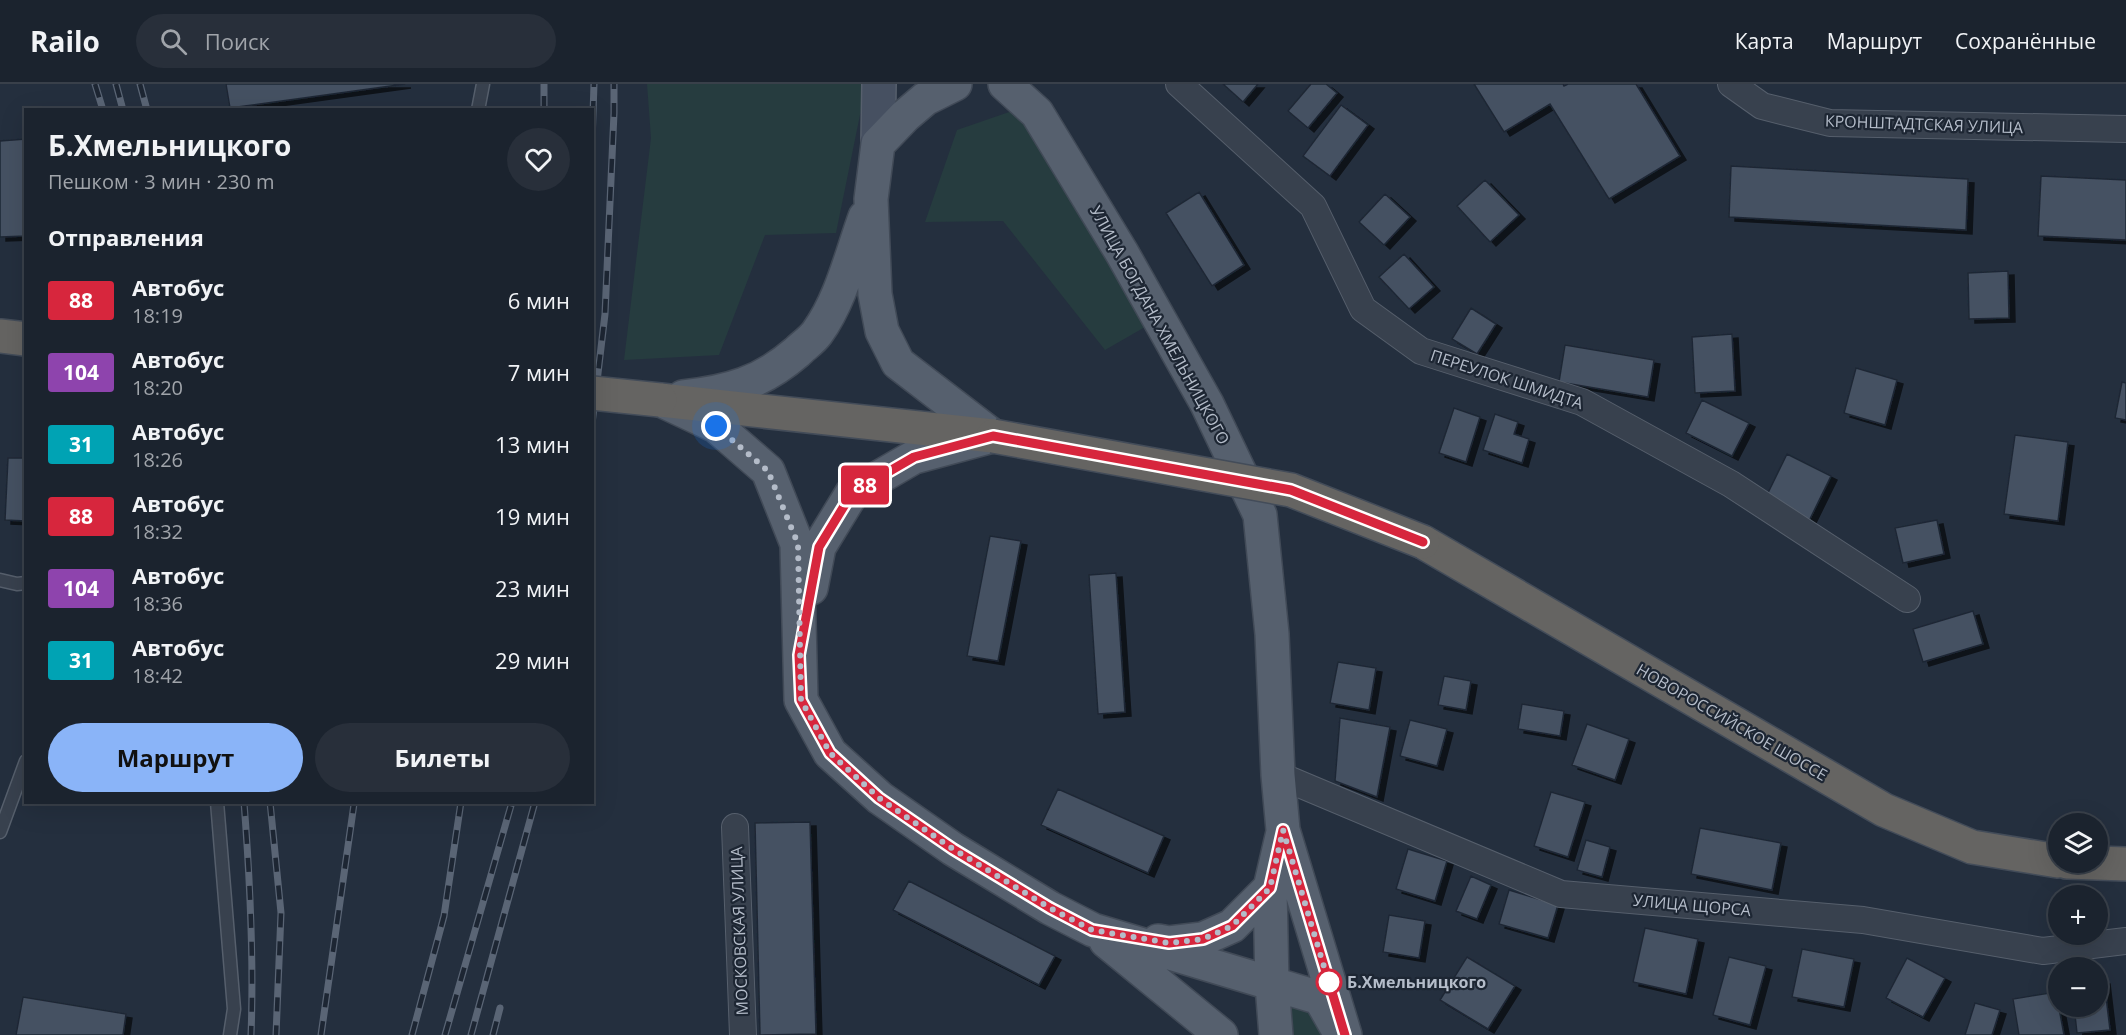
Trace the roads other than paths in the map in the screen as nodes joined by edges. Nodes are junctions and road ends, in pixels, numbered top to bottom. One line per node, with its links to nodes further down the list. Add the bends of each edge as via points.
1 (483, 84): 8 (lane)
2 (879, 84): 11 (main road)
3 (956, 84): 11 (main road, via 925,99)
4 (1005, 84): 9 (main road)
5 (1020, 84): 9 (main road, УЛИЦА БОГДАНА ХМЕЛЬНИЦКОГО)
6 (1179, 84): 20 (street, ПЕРЕУЛОК ШМИДТА, via 1313,206 1363,309 1421,351 1582,402 1731,484)
7 (1731, 84): 10 (street, КРОНШТАДТСКАЯ УЛИЦА, via 1761,106 1830,123)
8 (478, 108)
9 (1037, 113): 23 (main road, УЛИЦА БОГДАНА ХМЕЛЬНИЦКОГО, via 1202,394 1260,515 1272,634)
10 (2126, 129)
11 (878, 144): 12 (main road)
12 (872, 199): 16 (main road, via 837,297 817,334 785,362 751,383 715,394); 17 (main road, via 874,294 882,331 898,363)
13 (0, 336): 14 (highway)
14 (24, 339)
15 (594, 393): 16 (highway, НОВОРОССИЙСКОЕ ШОССЕ, bridge)
16 (660, 400): 17 (highway, НОВОРОССИЙСКОЕ ШОССЕ); 21 (main road, via 716,426 768,471 798,544)
17 (993, 436): 21 (main road, via 914,457 852,493 819,547); 28 (highway, НОВОРОССИЙСКОЕ ШОССЕ, bridge, via 1291,490 1423,542 1884,810 1972,846)
18 (0, 580): 19 (lane)
19 (24, 583)
20 (1907, 599)
21 (799, 655): 32 (main road, via 801,700 830,753 889,804 953,849)
22 (24, 766): 27 (lane)
23 (1278, 775): 26 (main road, УЛИЦА БОГДАНА ХМЕЛЬНИЦКОГО); 33 (street, УЛИЦА ЩОРСА, via 1561,894 1863,920 2043,951)
24 (216, 804): 35 (lane, via 234,1009)
25 (735, 827): 36 (street, МОСКОВСКАЯ УЛИЦА)
26 (1283, 830): 31 (main road); 39 (main road)
27 (0, 832)
28 (2048, 859)
29 (2108, 863): 30 (highway)
30 (2126, 864)
31 (1270, 888): 32 (main road, via 1232,926 1203,939 1169,943); 34 (main road)
32 (1092, 930): 34 (main road); 37 (main road)
33 (2126, 941)
34 (1272, 985): 38 (main road); 39 (main road, via 1320,998)
35 (230, 1035)
36 (743, 1035)
37 (1221, 1035)
38 (1276, 1035)
39 (1343, 1035)

